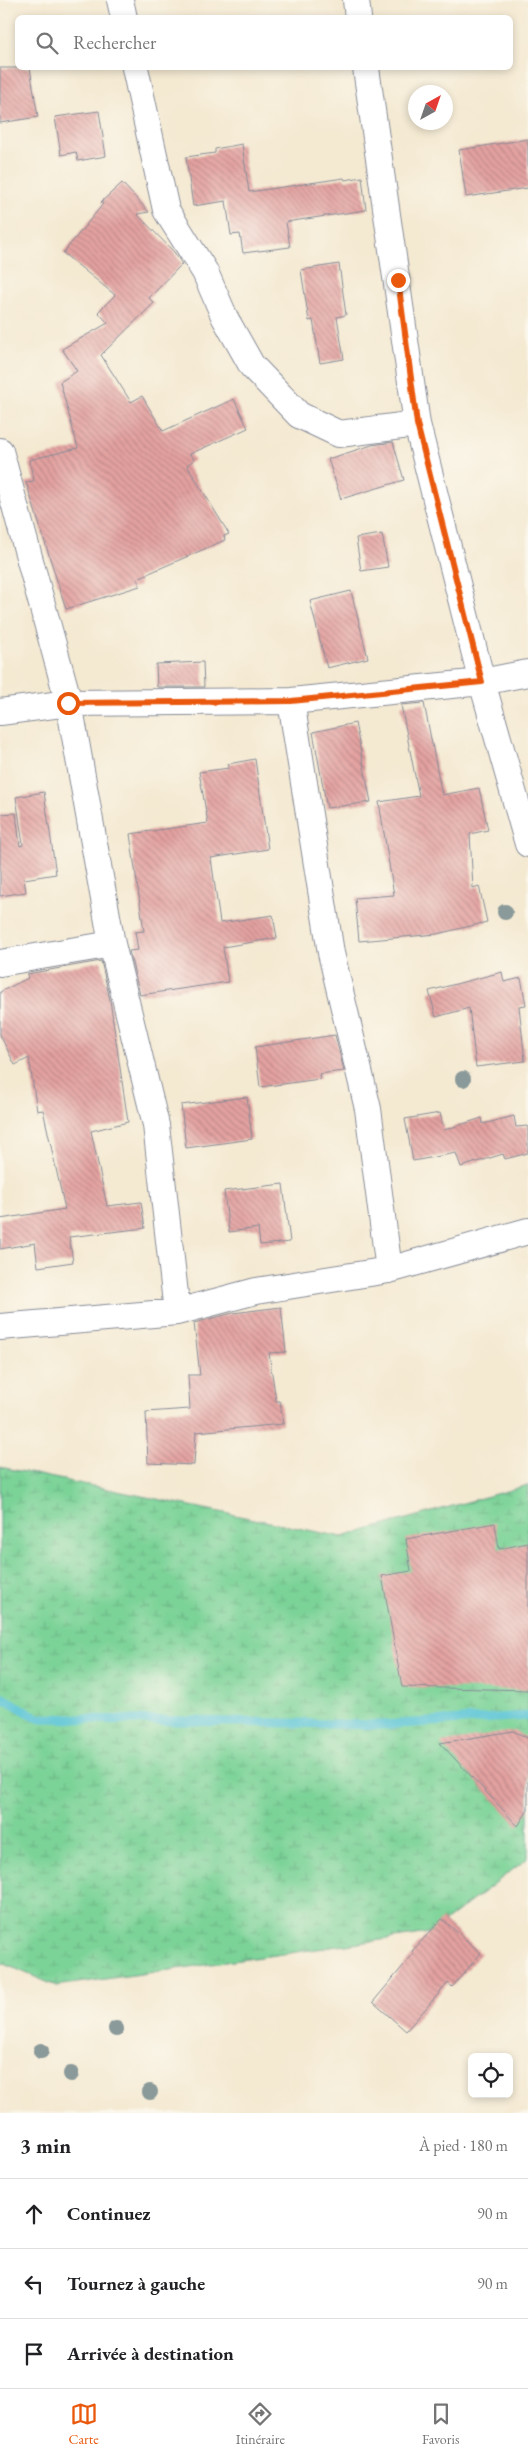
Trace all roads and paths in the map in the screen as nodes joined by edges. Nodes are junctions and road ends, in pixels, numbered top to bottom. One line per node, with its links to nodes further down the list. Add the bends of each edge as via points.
1 (120, 0): 3 (street)
2 (356, 0): 4 (street)
3 (123, 15)
4 (358, 15)
5 (135, 70): 7 (street, via 166,210 205,272 225,318 252,366 299,415 339,434)
6 (366, 70): 7 (street)
7 (417, 424): 10 (street)
8 (0, 451): 12 (street)
9 (528, 673): 10 (street)
10 (482, 682): 11 (street); 14 (street)
11 (291, 701): 12 (street); 18 (street, via 331,953 368,1109)
12 (68, 703): 13 (street); 15 (street)
13 (0, 712)
14 (528, 844)
15 (112, 944): 16 (street); 19 (street, via 156,1125)
16 (0, 963)
17 (528, 1231): 18 (street)
18 (389, 1270): 19 (street, via 256,1291)
19 (177, 1312): 20 (street)
20 (0, 1327)

